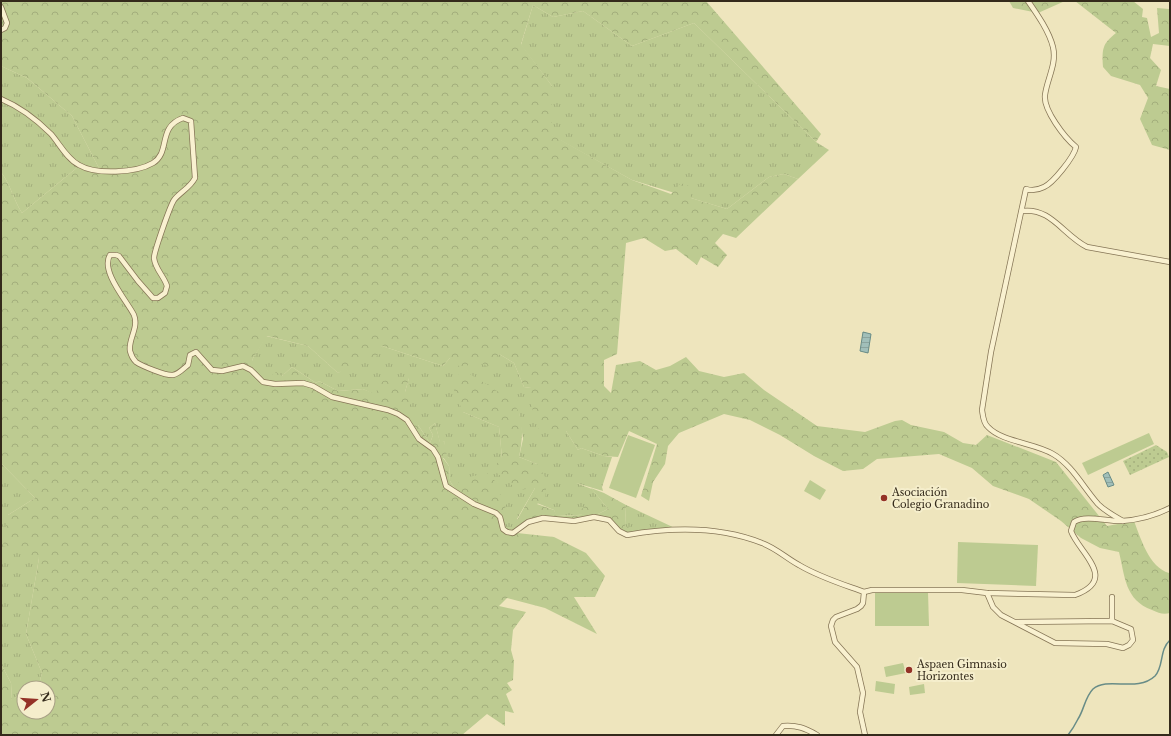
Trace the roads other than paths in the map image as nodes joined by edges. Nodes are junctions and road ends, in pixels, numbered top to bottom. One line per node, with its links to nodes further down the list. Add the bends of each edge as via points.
1 (1028, 1): 5 (street, via 1044,26 1053,47 1054,61 1045,96 1046,104 1057,126 1076,147 1049,184 1032,191 1026,189)
2 (1, 7): 3 (street, via 7,23)
3 (1, 30)
4 (1, 100): 9 (street, via 34,117 79,166 101,172 152,164 159,157 170,125 183,118 190,122 195,178 171,205 155,250 156,266 167,286 165,293 153,298 116,254 110,255 107,262 107,268 134,316 135,328 130,348 136,361 173,375 188,365 190,355 196,352 212,370 248,367 263,382 269,384 303,383 332,397 398,414 407,420 419,439 433,449 438,457 446,486 474,504 496,513 507,532 513,533 528,522 543,518 574,520 594,517 609,520 619,532 627,535 700,529 761,543 822,577)
5 (1022, 211): 6 (street, via 1038,211 1046,215 1074,241 1087,247); 8 (street, via 991,352 983,418 987,426 997,433 1051,453 1062,460 1106,511)
6 (1170, 262)
7 (1170, 508): 8 (street)
8 (1123, 521): 10 (street, via 1084,518 1071,526 1074,539 1092,561 1095,570 1094,579 1083,592 1075,595)
9 (864, 592): 10 (street, via 877,589); 16 (street, via 861,606 857,610 836,617 832,620 831,626 835,642 857,666 863,693 860,712)
10 (987, 593): 13 (street, via 996,611)
11 (1112, 597): 12 (street)
12 (1112, 621): 13 (street); 13 (street, via 1131,629 1133,640 1129,645 1123,648 1107,644 1055,643)
13 (1015, 622)
14 (776, 735): 15 (street, via 783,726 796,725)
15 (817, 735)
16 (865, 735)

